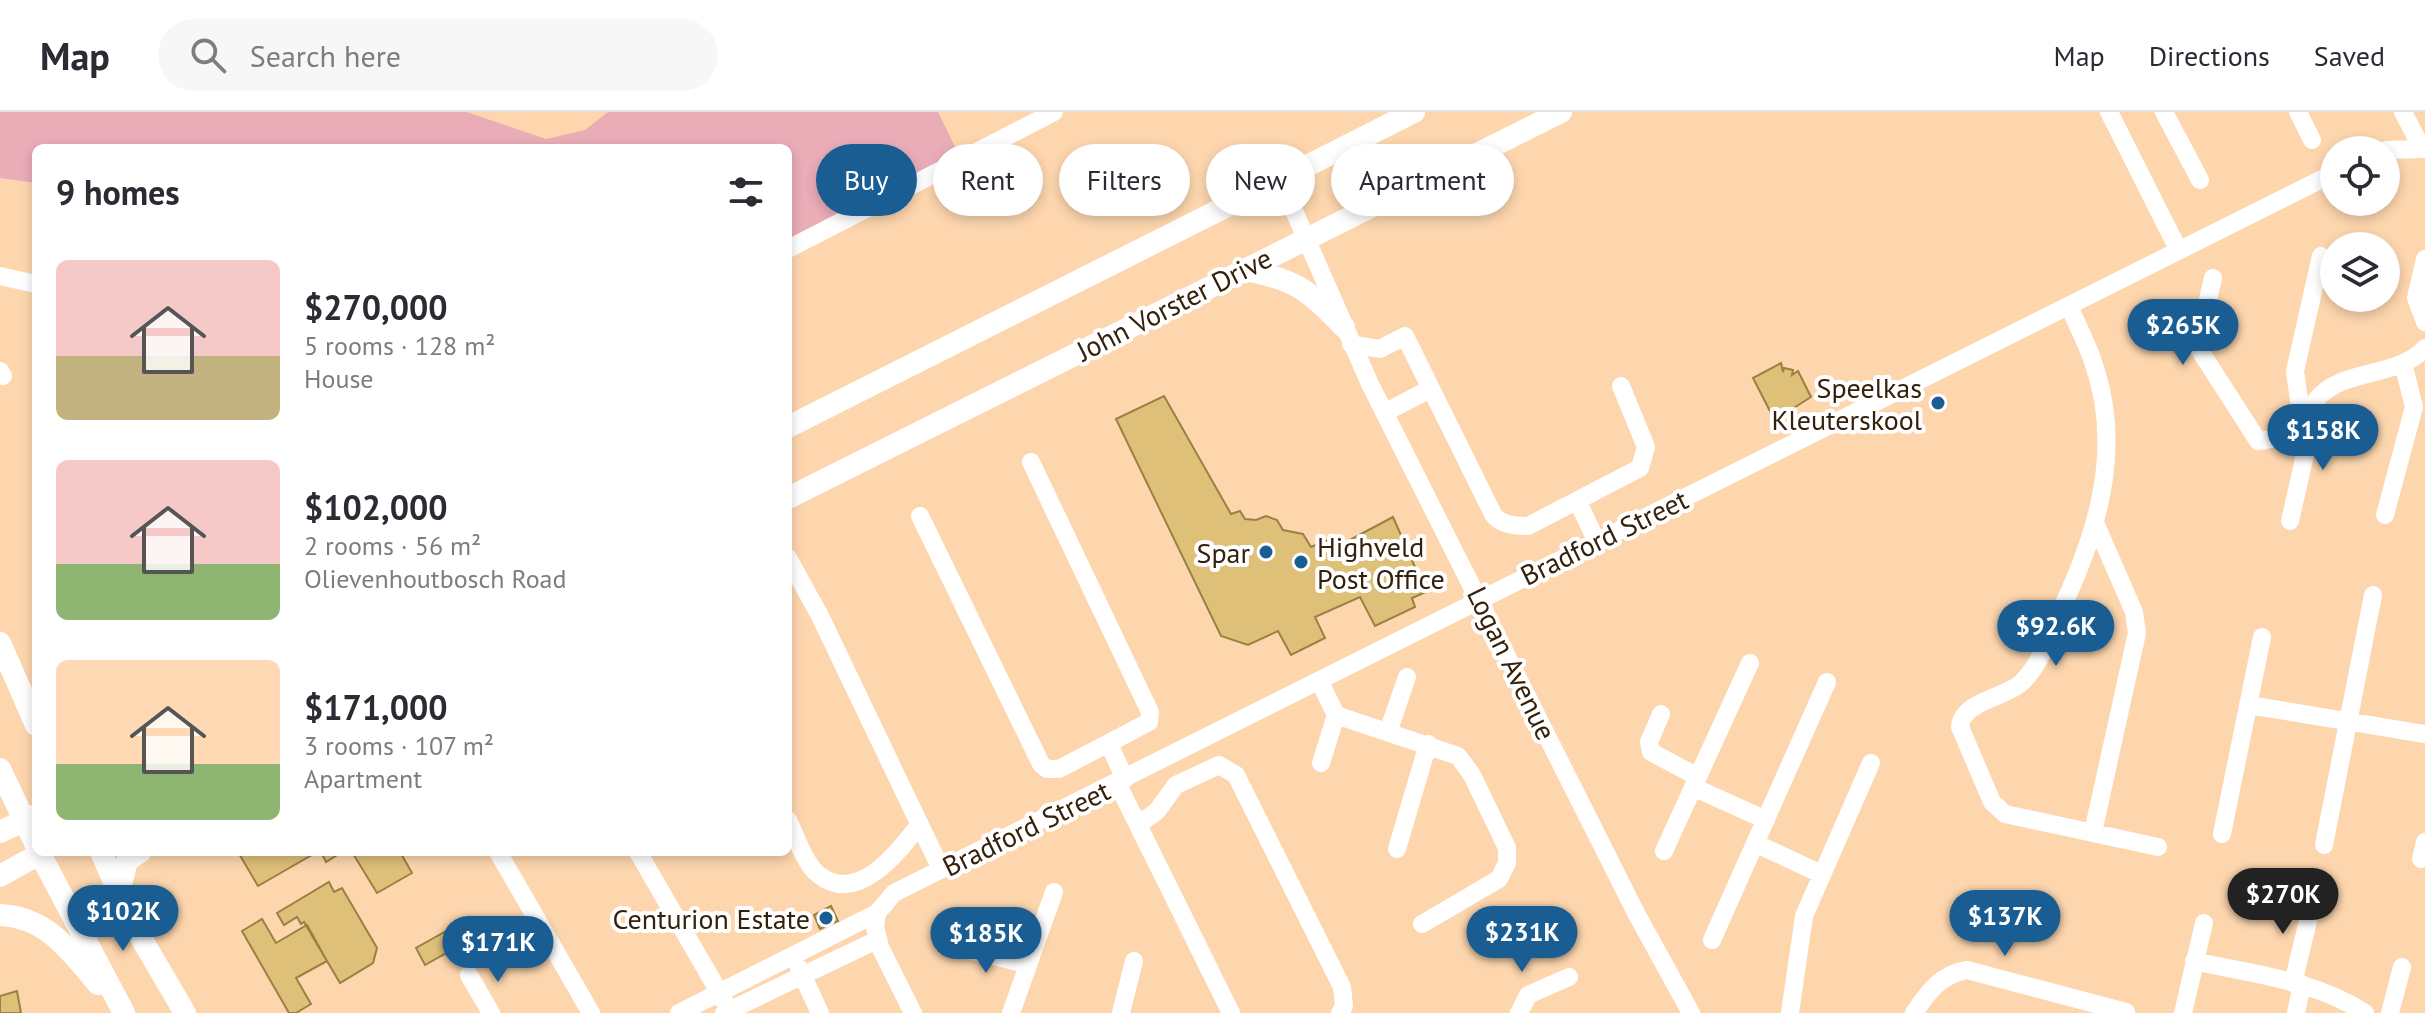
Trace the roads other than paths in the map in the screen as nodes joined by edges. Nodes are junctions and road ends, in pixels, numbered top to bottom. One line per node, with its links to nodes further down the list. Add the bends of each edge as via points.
1 (1054, 112): 17 (street)
2 (1414, 112): 11 (main road)
3 (1561, 112): 16 (main road, John Vorster Drive)
4 (2109, 112): 18 (street)
5 (2164, 112): 12 (street)
6 (2298, 112): 8 (street)
7 (2403, 112): 9 (street)
8 (2312, 140)
9 (2423, 149): 10 (street)
10 (2400, 150)
11 (1315, 162)
12 (2200, 180)
13 (2320, 180): 18 (street, Bradford Street)
14 (1207, 216): 34 (main road)
15 (1296, 216): 16 (street, Logan Avenue)
16 (1305, 238): 21 (main road, John Vorster Drive); 27 (street, Logan Avenue)
17 (792, 247)
18 (2178, 249): 25 (street, Bradford Street)
19 (2425, 259): 26 (street, via 2416,298)
20 (2320, 260): 33 (street, via 2295,371)
21 (1244, 270): 27 (main road, via 1296,283 1312,293); 36 (main road, John Vorster Drive)
22 (0, 276): 24 (street)
23 (2213, 278): 33 (street, via 2199,326 2201,356 2254,439 2269,440)
24 (32, 283)
25 (2069, 306): 41 (street, via 2094,363 2107,433); 42 (street, Bradford Street)
26 (2425, 322)
27 (1348, 335): 31 (street, via 1380,349 1405,336); 32 (street, Logan Avenue)
28 (2425, 348): 29 (street)
29 (2403, 363): 33 (street, via 2331,387); 38 (street, via 2414,407)
30 (1621, 386): 37 (street, via 1643,436 1643,463)
31 (1430, 389): 32 (street); 37 (street, via 1496,519 1528,526)
32 (1386, 412): 45 (street, Logan Avenue)
33 (2301, 422): 40 (street, via 2306,450)
34 (792, 425)
35 (1031, 462): 59 (street, via 1149,706 1149,722)
36 (792, 496)
37 (1578, 502): 42 (street)
38 (2385, 515)
39 (920, 516): 59 (street, via 1041,764 1059,769)
40 (2290, 521)
41 (2096, 525): 72 (street, via 2134,612 2137,633); 72 (street, via 2031,671 2018,686 1969,710 1960,720 1998,808 2014,817)
42 (1596, 540): 45 (street, Bradford Street)
43 (792, 565): 68 (street)
44 (2373, 595): 56 (street)
45 (1480, 598): 50 (street, Bradford Street); 122 (street, Logan Avenue)
46 (2262, 637): 52 (street)
47 (0, 643): 54 (main road)
48 (1750, 663): 65 (street)
49 (1407, 677): 57 (street)
50 (1320, 682): 55 (street); 64 (street, Bradford Street)
51 (1827, 682): 67 (street)
52 (2249, 705): 56 (street); 73 (street)
53 (1661, 714): 65 (street, via 1649,742 1651,752)
54 (32, 715)
55 (1336, 715): 57 (street); 61 (street)
56 (2348, 719): 58 (street); 75 (street)
57 (1388, 732): 60 (street)
58 (2425, 734)
59 (1109, 744): 64 (street)
60 (1428, 744): 77 (street); 94 (street, via 1458,756 1472,775 1507,848 1507,863 1489,887)
61 (1321, 763)
62 (1871, 763): 86 (street)
63 (0, 769): 66 (main road)
64 (1121, 781): 69 (street); 85 (street, Bradford Street)
65 (1696, 782): 67 (street); 78 (street)
66 (31, 818): 71 (main road)
67 (1766, 820): 74 (street)
68 (920, 824): 70 (street, via 889,864 860,879 836,882 813,869); 85 (street)
69 (1138, 825): 119 (street); 120 (street, via 1157,811 1176,785 1213,766 1232,769 1342,987)
70 (792, 828)
71 (0, 832)
72 (2093, 832): 76 (street)
73 (2222, 834)
74 (1755, 843): 86 (street); 96 (street)
75 (2324, 845)
76 (2158, 847)
77 (1397, 849)
78 (1664, 851)
79 (32, 855): 87 (main road)
80 (42, 856): 110 (main road)
81 (103, 856): 88 (main road)
82 (134, 856): 88 (main road, via 127,861)
83 (500, 856): 113 (street)
84 (640, 856): 107 (street)
85 (941, 869): 91 (street, Bradford Street, via 890,896)
86 (1821, 874): 123 (street, via 1804,916)
87 (0, 876)
88 (120, 889): 111 (main road, via 130,919)
89 (1054, 892): 101 (street)
90 (2313, 900): 106 (street)
91 (877, 913): 95 (street); 98 (street, Bradford Street)
92 (0, 915): 110 (main road, via 32,921 53,933)
93 (2204, 923): 100 (street)
94 (1422, 924)
95 (877, 940): 104 (street); 116 (street)
96 (1712, 940)
97 (956, 947): 101 (street)
98 (793, 954): 104 (street); 107 (street, Bradford Street)
99 (1134, 961): 118 (street)
100 (2194, 961): 106 (street); 125 (street)
101 (1026, 964): 117 (street)
102 (2402, 967): 128 (street)
103 (469, 975): 112 (street)
104 (803, 977): 108 (street); 115 (street)
105 (1569, 977): 121 (street, via 1528,995)
106 (2298, 983): 126 (street); 127 (street)
107 (721, 992): 108 (street); 114 (street, Bradford Street)
108 (727, 1012)
109 (2126, 1012): 124 (street, via 1967,970 1938,983)
110 (123, 1013)
111 (185, 1013)
112 (491, 1013)
113 (591, 1013)
114 (679, 1013)
115 (820, 1013)
116 (913, 1013)
117 (1011, 1013)
118 (1121, 1013)
119 (1231, 1013)
120 (1340, 1013)
121 (1519, 1013)
122 (1691, 1013)
123 (1790, 1013)
124 (1914, 1013)
125 (2183, 1013)
126 (2296, 1013)
127 (2365, 1013)
128 (2390, 1013)

